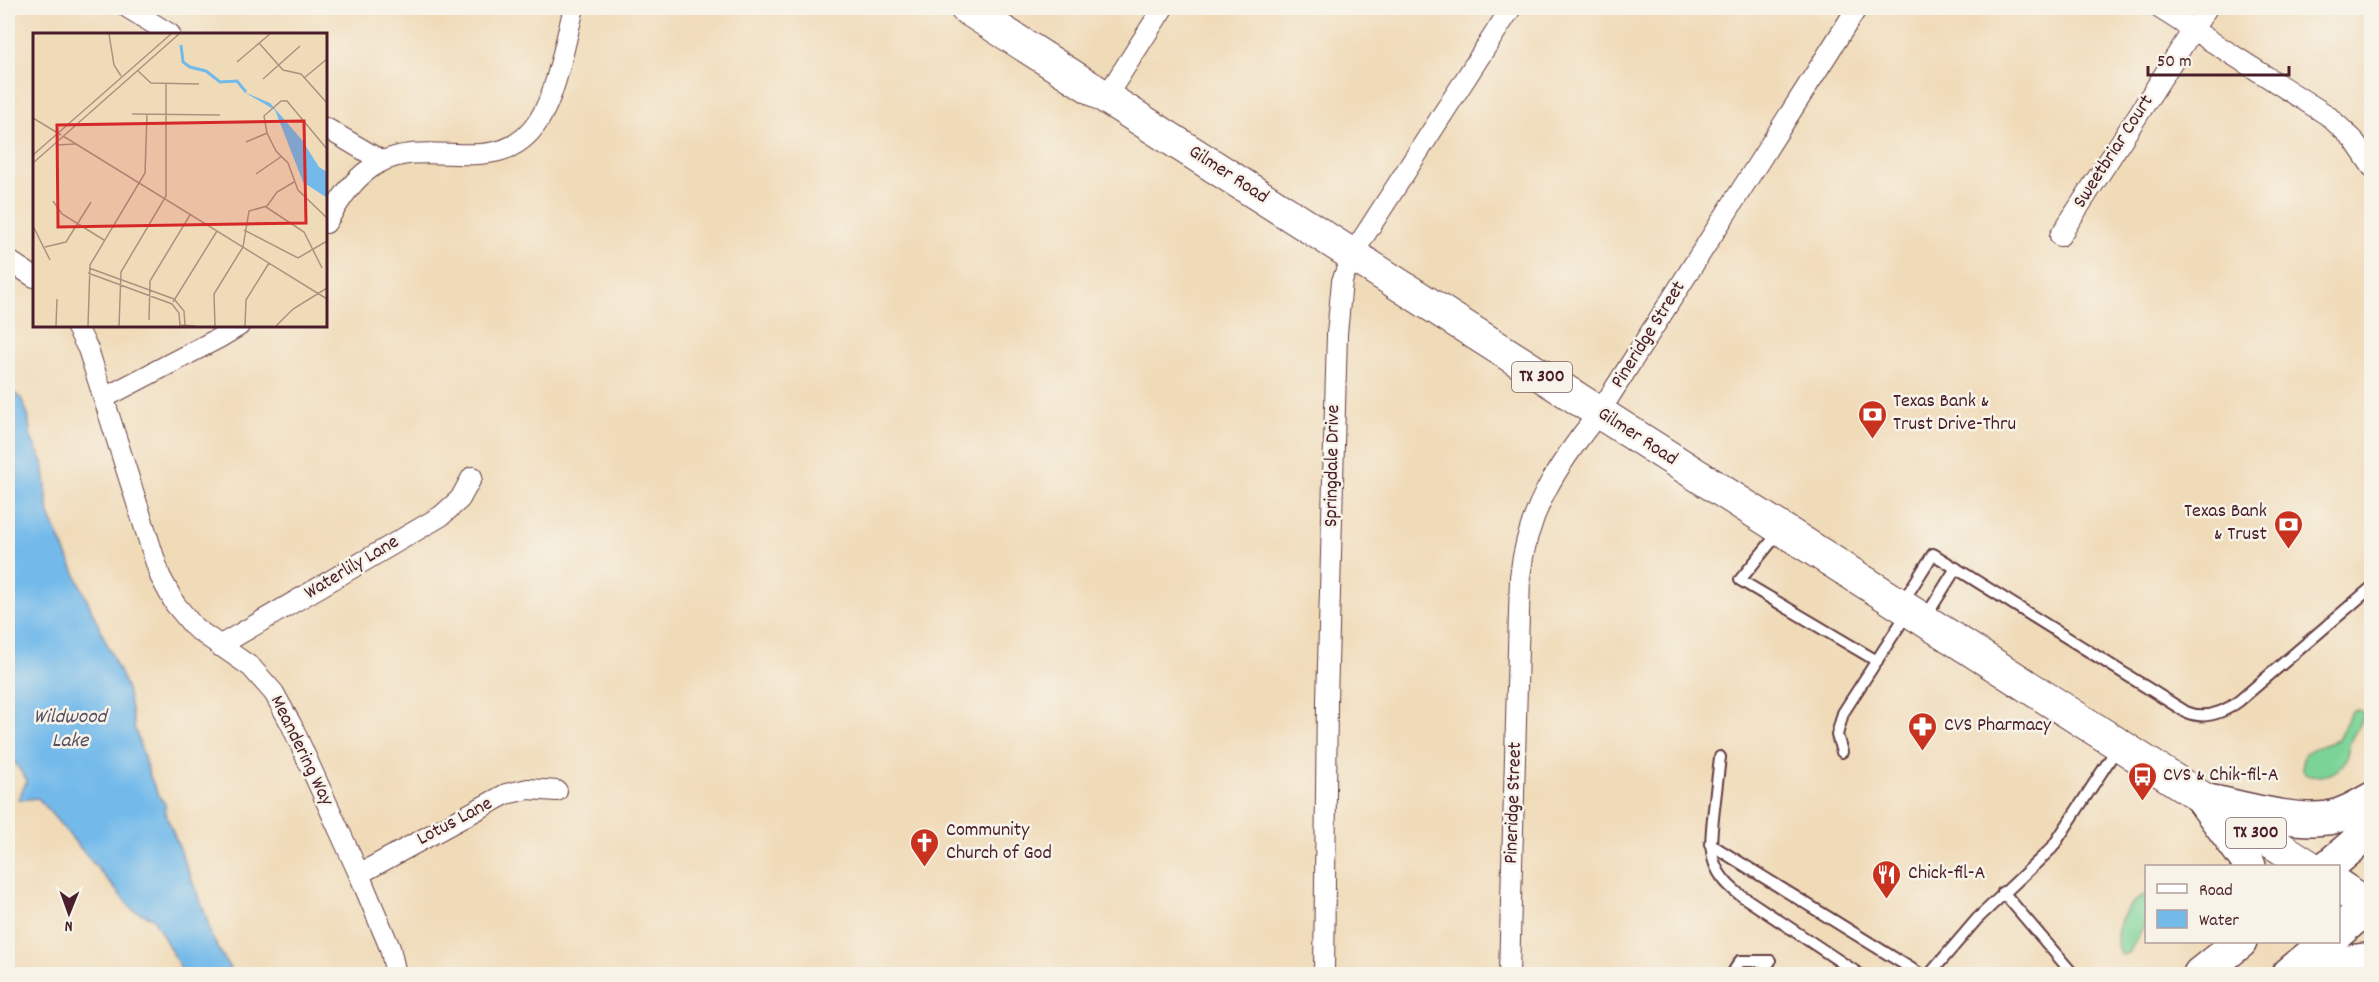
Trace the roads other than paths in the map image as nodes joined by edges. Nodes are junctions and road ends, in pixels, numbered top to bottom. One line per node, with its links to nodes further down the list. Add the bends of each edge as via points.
1 (128, 8): 10 (street)
2 (574, 8): 13 (street, via 549,101 535,127 521,141 493,154 418,154)
3 (966, 8): 11 (main road, Gilmer Road / TX 300)
4 (1163, 8): 11 (street)
5 (1511, 8): 17 (street, Springdale Drive)
6 (1857, 8): 23 (street, Pineridge Street)
7 (2159, 8): 9 (street)
8 (2207, 8): 9 (street, Sweetbriar Court)
9 (2193, 29): 14 (street, via 2340,125); 16 (street, Sweetbriar Court)
10 (168, 33)
11 (1106, 97): 17 (main road, Gilmer Road / TX 300)
12 (327, 129): 13 (street)
13 (382, 161): 15 (street, via 347,189)
14 (2372, 167)
15 (327, 221)
16 (2060, 236)
17 (1352, 255): 23 (main road, Gilmer Road / TX 300); 52 (street, Springdale Drive, via 1342,282 1337,334)
18 (8, 260): 19 (street)
19 (33, 277)
20 (77, 327): 22 (street, Meandering Way)
21 (237, 327): 22 (street)
22 (104, 398): 29 (street, Meandering Way, via 160,576 185,617)
23 (1599, 413): 25 (main road, Gilmer Road / TX 300); 53 (street, Pineridge Street, via 1542,495 1521,565)
24 (472, 477): 29 (street, Waterlily Lane, via 460,499 441,516)
25 (1781, 530): 28 (main road, Gilmer Road / TX 300); 30 (lane, via 1740,580)
26 (1956, 568): 27 (lane, via 2197,716 2217,714 2232,706); 28 (lane); 28 (lane, via 1933,554)
27 (2372, 587)
28 (1910, 613): 30 (lane); 31 (main road, Gilmer Road / TX 300)
29 (219, 646): 42 (street, Meandering Way, via 250,667 274,693)
30 (1877, 661): 32 (lane, via 1840,721 1837,741)
31 (2119, 746): 36 (main road, Gilmer Road / TX 300); 44 (lane, via 2052,848)
32 (1842, 752)
33 (1720, 757): 38 (lane)
34 (557, 791): 42 (street, Lotus Lane, via 528,789 506,795)
35 (2372, 799): 36 (highway, via 2346,813 2316,818)
36 (2203, 800): 39 (highway); 40 (main road, Gilmer Road / TX 300)
37 (2372, 830): 41 (highway)
38 (1710, 844): 56 (lane, via 1714,862 1727,885); 57 (lane)
39 (2248, 865)
40 (2306, 865)
41 (2331, 865)
42 (359, 874): 51 (street, Meandering Way, via 390,948)
43 (2340, 887): 45 (highway)
44 (2003, 892): 58 (lane); 59 (lane)
45 (2370, 906): 46 (highway)
46 (2340, 930)
47 (2207, 943): 60 (highway)
48 (2239, 943): 61 (highway)
49 (2326, 943): 62 (highway)
50 (2372, 959): 63 (highway, via 2348,962)
51 (396, 975)
52 (1324, 975)
53 (1509, 975)
54 (1732, 975): 55 (lane, via 1740,961 1770,962)
55 (1762, 975)
56 (1859, 975)
57 (1920, 975)
58 (1930, 975)
59 (2073, 975)
60 (2189, 975)
61 (2200, 975)
62 (2289, 975)
63 (2323, 975)

